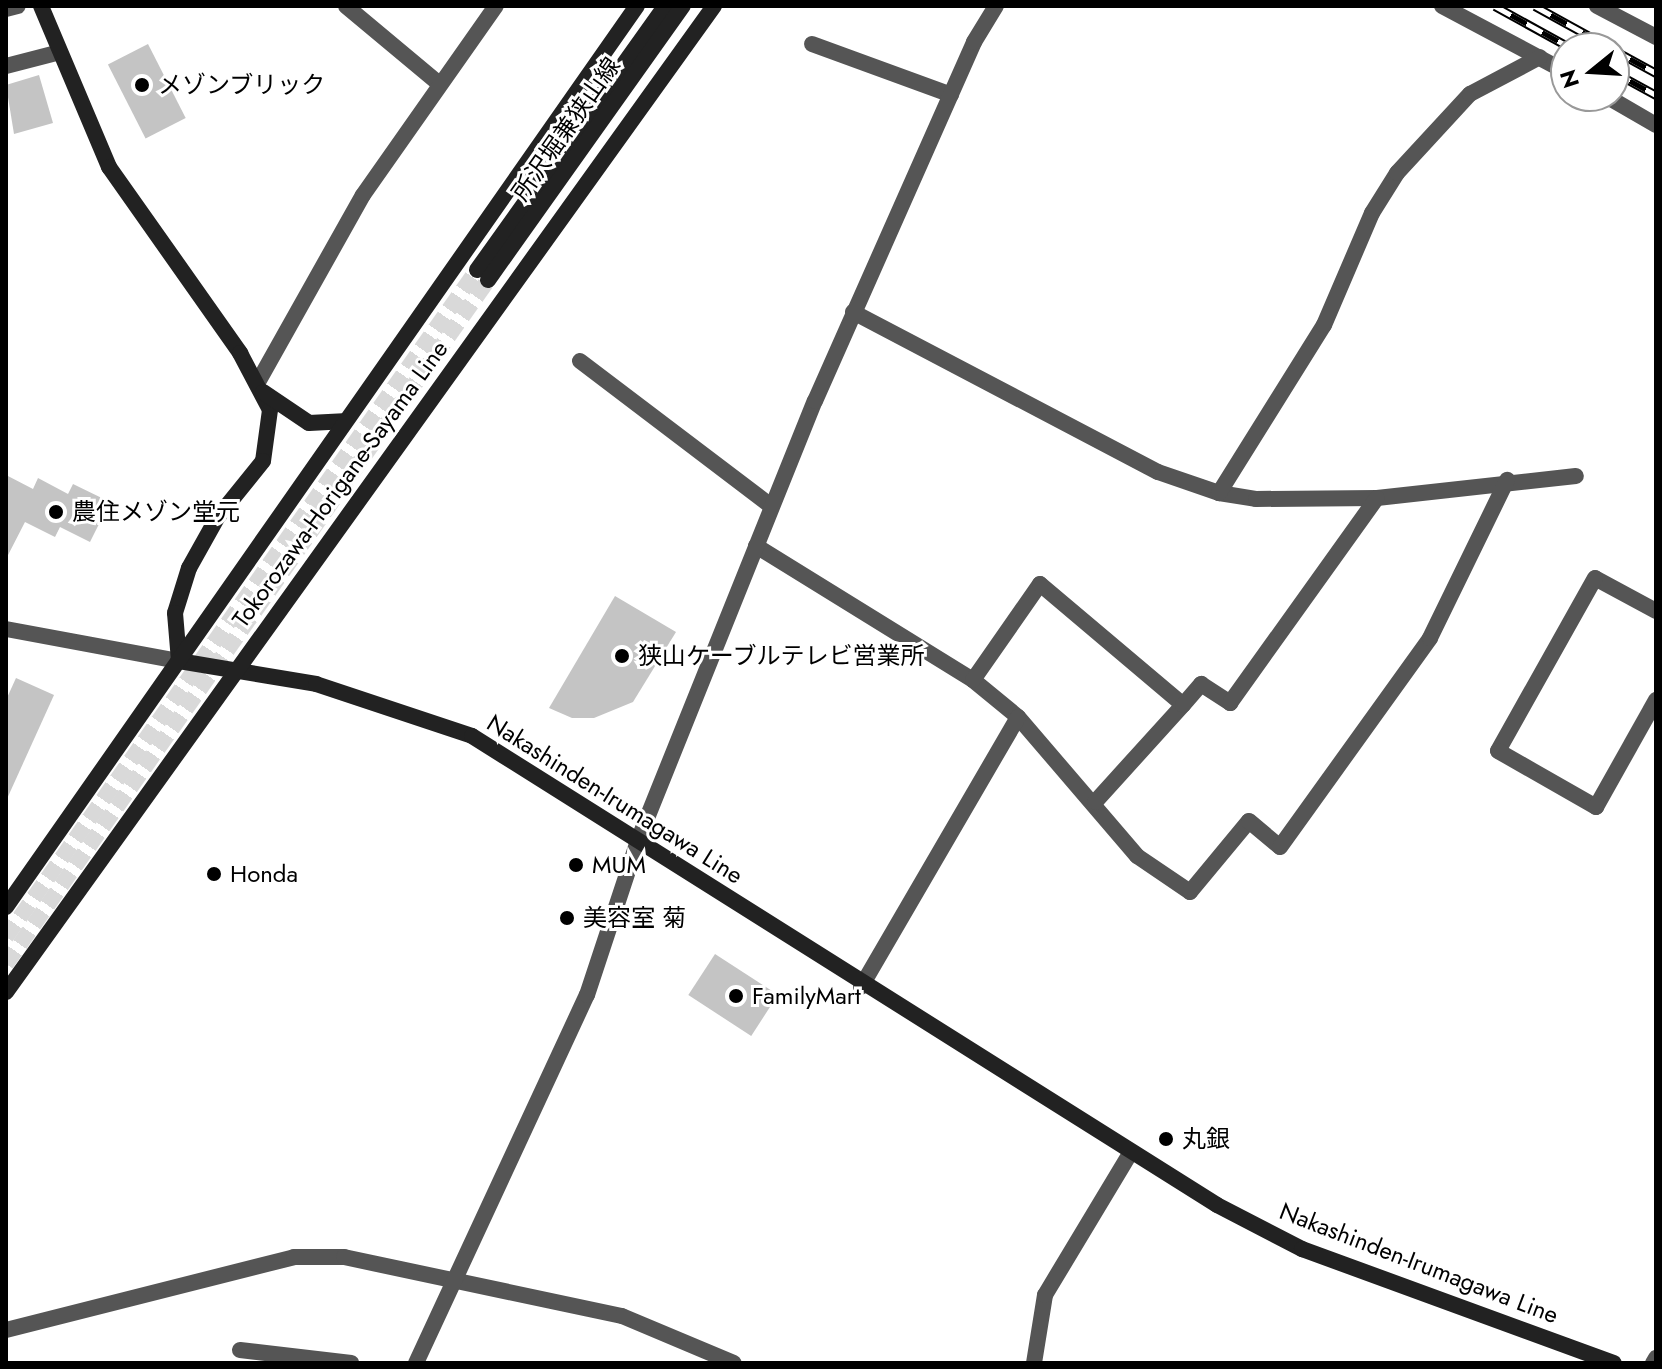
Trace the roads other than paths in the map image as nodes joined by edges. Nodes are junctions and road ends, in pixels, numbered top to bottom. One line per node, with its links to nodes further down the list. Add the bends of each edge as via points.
1 (18, 6): 12 (street)
2 (41, 6): 15 (main road)
3 (346, 6): 19 (street)
4 (496, 6): 19 (street)
5 (637, 6): 26 (main road, Tokorozawa-Horigane-Sayama Line)
6 (665, 6): 7 (main road, 所沢堀兼狭山線, via 483,275)
7 (683, 6)
8 (714, 6): 36 (main road, Tokorozawa-Horigane-Sayama Line)
9 (996, 6): 20 (street)
10 (1442, 6): 16 (street)
11 (1597, 6): 13 (street)
12 (6, 9)
13 (1656, 37)
14 (812, 44): 20 (street)
15 (56, 53): 18 (street); 25 (main road, via 109,167)
16 (1540, 57): 17 (street); 29 (street, via 1470,94 1397,173 1372,213 1324,325)
17 (1550, 63)
18 (6, 66)
19 (438, 83): 25 (street, via 363,195)
20 (951, 95): 23 (street)
21 (1630, 110): 22 (street)
22 (1656, 125)
23 (853, 312): 29 (street, via 1158,472); 31 (street)
24 (580, 361): 31 (street)
25 (260, 386): 26 (main road, via 309,423); 35 (main road, via 270,410 269,447 189,568 175,613)
26 (343, 421): 35 (main road, Tokorozawa-Horigane-Sayama Line)
27 (1576, 476): 28 (street)
28 (1507, 480): 30 (street); 41 (street, via 1430,638 1280,847 1249,821 1190,892 1137,856)
29 (1219, 493): 30 (street, via 1256,499)
30 (1377, 498): 39 (street, via 1230,703 1201,684)
31 (771, 506): 32 (street)
32 (756, 546): 37 (street); 42 (street)
33 (1656, 611): 38 (street, via 1595,578 1498,751 1596,807)
34 (6, 629): 35 (street)
35 (179, 661): 36 (main road, Nakashinden-Irumagawa Line); 43 (main road, Tokorozawa-Horigane-Sayama Line)
36 (235, 669): 42 (main road, Nakashinden-Irumagawa Line, via 316,684 472,736); 45 (main road, Tokorozawa-Horigane-Sayama Line)
37 (973, 680): 39 (street, via 1040,584); 40 (street)
38 (1656, 700)
39 (1183, 705): 41 (street)
40 (1018, 717): 41 (street); 44 (street)
41 (1095, 802)
42 (639, 838): 44 (main road, Nakashinden-Irumagawa Line); 47 (street, via 587,995)
43 (6, 907)
44 (861, 987): 46 (main road, Nakashinden-Irumagawa Line)
45 (6, 992)
46 (1129, 1155): 54 (street, via 1045,1295); 55 (main road, Nakashinden-Irumagawa Line, via 1302,1249)
47 (456, 1282): 48 (street, via 395,1264 294,1257); 52 (street); 53 (street, via 622,1316)
48 (6, 1330)
49 (240, 1350): 51 (street)
50 (1656, 1358): 56 (street)
51 (351, 1363)
52 (416, 1363)
53 (734, 1363)
54 (1034, 1363)
55 (1614, 1363)
56 (1653, 1363)

